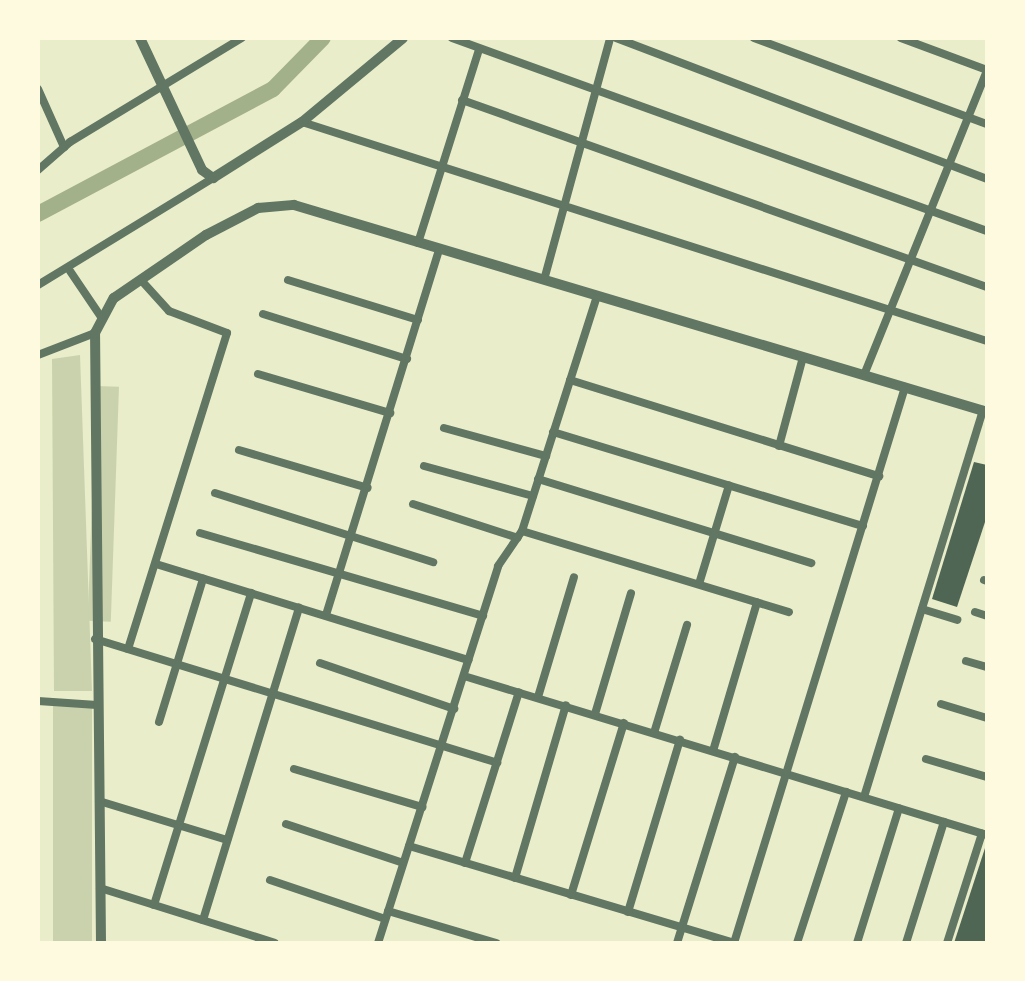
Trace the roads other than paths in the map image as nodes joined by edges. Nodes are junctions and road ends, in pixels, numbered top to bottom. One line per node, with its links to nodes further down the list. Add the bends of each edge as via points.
1 (140, 38): 9 (street)
2 (242, 38): 9 (street)
3 (403, 38): 14 (street)
4 (452, 38): 8 (street)
5 (613, 38): 11 (street); 19 (street)
6 (754, 38): 13 (street)
7 (901, 38): 13 (street, via 987,70)
8 (479, 50): 11 (street); 12 (street)
9 (164, 88): 17 (street); 21 (street, via 193,152)
10 (38, 89): 17 (street)
11 (596, 89): 16 (street); 24 (street)
12 (462, 100): 16 (street); 18 (street)
13 (968, 119): 15 (street); 19 (street)
14 (302, 122): 18 (street); 21 (street)
15 (987, 124)
16 (582, 140): 23 (street); 28 (street)
17 (64, 147): 20 (street)
18 (441, 163): 23 (street); 26 (street)
19 (949, 167): 22 (street); 24 (street)
20 (38, 170)
21 (213, 178): 29 (street)
22 (987, 179)
23 (566, 202): 32 (street); 36 (street)
24 (931, 213): 25 (street); 28 (street)
25 (987, 231)
26 (418, 243): 27 (street); 30 (street, via 273,204 206,235)
27 (439, 250): 32 (street); 39 (street)
28 (911, 263): 34 (street); 36 (street)
29 (70, 271): 33 (street); 38 (street)
30 (141, 280): 38 (street); 71 (street, via 169,311 227,333)
31 (288, 280): 39 (street)
32 (544, 280): 35 (street)
33 (38, 285)
34 (987, 287)
35 (597, 296): 43 (street); 47 (street)
36 (891, 311): 41 (street); 46 (street)
37 (263, 314): 44 (street)
38 (101, 317): 40 (street)
39 (418, 320): 44 (street)
40 (95, 333): 42 (street); 88 (street)
41 (987, 341)
42 (38, 355)
43 (803, 357): 46 (street); 53 (street)
44 (407, 359): 50 (street)
45 (258, 374): 50 (street)
46 (864, 375): 48 (street)
47 (570, 380): 52 (street); 53 (street)
48 (905, 387): 49 (street); 57 (street)
49 (985, 411): 80 (street)
50 (390, 413): 60 (street)
51 (444, 428): 55 (street)
52 (553, 432): 55 (street); 59 (street)
53 (779, 446): 57 (street)
54 (239, 450): 60 (street)
55 (546, 456): 58 (street)
56 (424, 466): 62 (street)
57 (879, 476): 64 (street)
58 (538, 479): 62 (street); 66 (street)
59 (729, 485): 64 (street); 66 (street)
60 (368, 488): 68 (street)
61 (215, 493): 68 (street)
62 (533, 496): 67 (street)
63 (413, 504): 67 (street)
64 (863, 526): 117 (street)
65 (200, 533): 72 (street)
66 (714, 533): 70 (street); 75 (street)
67 (520, 534): 75 (street); 84 (street, via 501,560)
68 (352, 536): 69 (street); 72 (street)
69 (433, 562)
70 (811, 563)
71 (156, 564): 74 (street); 89 (street)
72 (340, 573): 83 (street); 84 (street)
73 (574, 577): 99 (street)
74 (203, 579): 76 (street); 93 (street)
75 (699, 584): 78 (street)
76 (251, 593): 79 (street); 96 (street)
77 (631, 593): 105 (street)
78 (757, 602): 81 (street); 112 (street)
79 (299, 607): 83 (street); 98 (street)
80 (922, 609): 86 (street); 120 (street)
81 (789, 612)
82 (975, 612): 85 (street)
83 (326, 615): 90 (street)
84 (483, 616): 90 (street)
85 (987, 616)
86 (957, 620)
87 (687, 625): 109 (street)
88 (95, 639): 89 (street); 102 (street)
89 (128, 649): 93 (street)
90 (469, 660): 95 (street)
91 (966, 661): 94 (street)
92 (320, 663): 104 (street)
93 (176, 664): 96 (street); 107 (street)
94 (987, 667)
95 (464, 676): 97 (street); 104 (street)
96 (226, 679): 98 (street); 126 (street)
97 (519, 692): 99 (street); 115 (street)
98 (273, 694): 111 (street); 128 (street)
99 (538, 697): 103 (street)
100 (38, 701): 102 (street)
101 (941, 704): 106 (street)
102 (97, 705): 121 (street)
103 (566, 705): 105 (street); 132 (street)
104 (454, 709): 111 (street)
105 (595, 714): 108 (street)
106 (987, 718)
107 (159, 722)
108 (624, 723): 109 (street); 135 (street)
109 (654, 733): 110 (street)
110 (680, 740): 112 (street); 137 (street)
111 (442, 746): 115 (street); 122 (street)
112 (713, 751): 113 (street)
113 (735, 757): 117 (street); 140 (street)
114 (926, 759): 118 (street)
115 (497, 763): 131 (street)
116 (294, 769): 122 (street)
117 (788, 774): 119 (street); 146 (street)
118 (987, 777)
119 (846, 792): 120 (street); 147 (street)
120 (864, 797): 123 (street)
121 (99, 801): 126 (street); 134 (street)
122 (422, 807): 129 (street)
123 (899, 808): 124 (street); 148 (street)
124 (944, 822): 127 (street); 149 (street)
125 (286, 824): 130 (street)
126 (179, 826): 128 (street); 136 (street)
127 (984, 834): 150 (street)
128 (227, 840): 139 (street)
129 (409, 846): 130 (street); 131 (street)
130 (403, 863): 138 (street)
131 (465, 863): 132 (street)
132 (515, 878): 135 (street)
133 (270, 880): 138 (street)
134 (100, 888): 136 (street); 141 (street)
135 (571, 895): 137 (street)
136 (154, 905): 139 (street)
137 (628, 912): 140 (street)
138 (386, 915): 143 (street); 144 (street)
139 (203, 920): 142 (street)
140 (682, 928): 145 (street); 146 (street)
141 (101, 943)
142 (275, 943)
143 (378, 943)
144 (496, 943)
145 (677, 943)
146 (735, 943)
147 (797, 943)
148 (857, 943)
149 (906, 943)
150 (947, 943)

